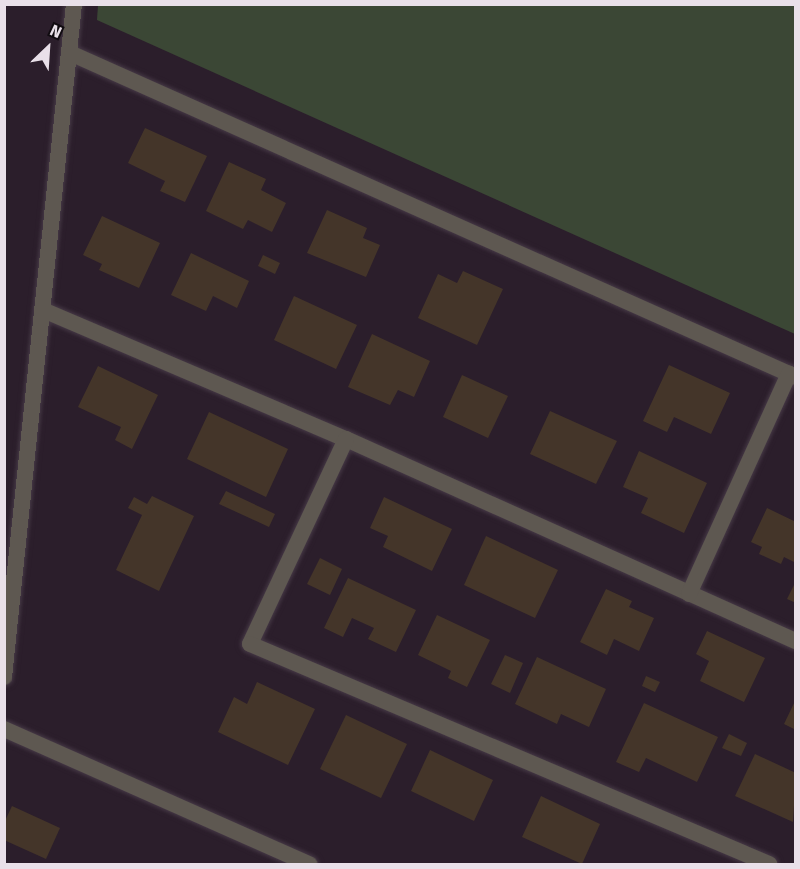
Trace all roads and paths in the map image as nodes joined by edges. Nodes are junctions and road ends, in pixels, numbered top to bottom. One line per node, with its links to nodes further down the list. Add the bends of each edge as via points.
1 (74, 4): 2 (street)
2 (70, 53): 3 (street); 4 (street)
3 (43, 310): 5 (street); 8 (street)
4 (792, 376): 6 (street)
5 (346, 439): 6 (street); 11 (street, via 250,644)
6 (689, 594): 7 (street)
7 (795, 641)
8 (4, 677)
9 (4, 729): 10 (street)
10 (309, 864)
11 (769, 864)

